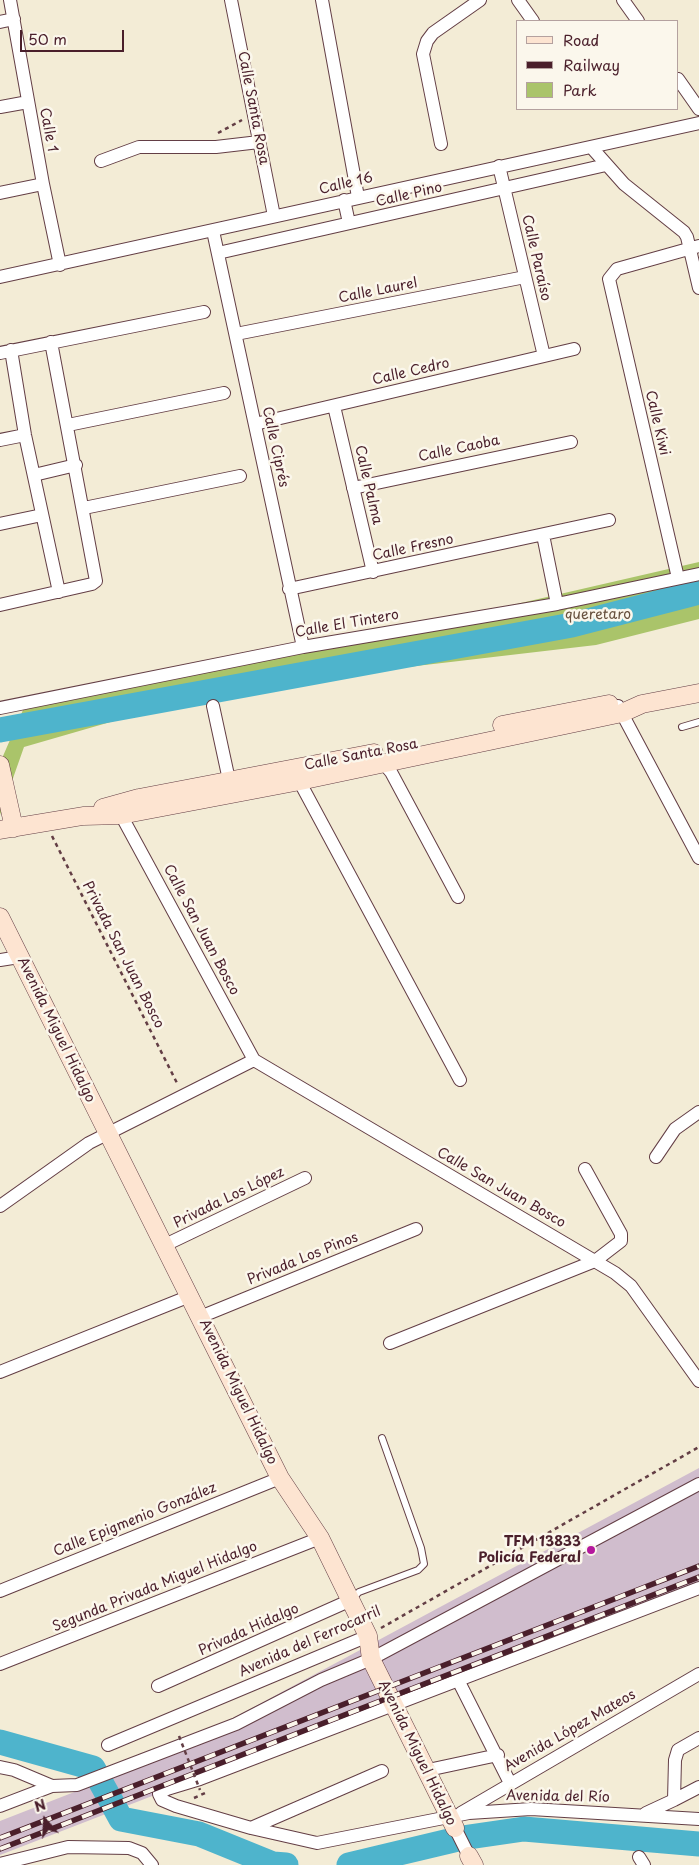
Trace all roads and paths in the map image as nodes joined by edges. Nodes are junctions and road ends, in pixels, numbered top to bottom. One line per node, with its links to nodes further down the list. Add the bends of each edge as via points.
1 (10, 0): 7 (street, Calle 1)
2 (230, 0): 15 (street, Calle Santa Rosa)
3 (322, 0): 27 (street)
4 (480, 0): 18 (street, via 433,33 423,54)
5 (518, 0): 8 (street)
6 (623, 0): 9 (street)
7 (14, 19): 10 (street); 12 (street, Calle 1)
8 (532, 20)
9 (637, 20)
10 (0, 22)
11 (679, 80): 14 (street)
12 (28, 102): 13 (street); 24 (street, Calle 1)
13 (0, 107)
14 (699, 109)
15 (254, 113): 17 (street, Calle Santa Rosa); 19 (path)
16 (699, 122): 20 (street, Calle 16)
17 (260, 142): 19 (street); 29 (street, Calle Santa Rosa)
18 (441, 144)
19 (193, 147): 21 (street, via 139,147)
20 (592, 148): 22 (street); 23 (street, Calle 16)
21 (101, 161)
22 (606, 165): 25 (street, Calle Pino); 34 (street, via 624,184 684,232)
23 (499, 166): 25 (street, Calle Paraíso); 27 (street, Calle 16)
24 (43, 184): 26 (street); 36 (street, Calle 1)
25 (504, 188): 31 (street, Calle Pino); 38 (street, Calle Paraíso)
26 (0, 193)
27 (358, 197): 28 (street, Calle 16)
28 (344, 200): 29 (street, Calle 16); 31 (street)
29 (274, 216): 30 (street, Calle 16)
30 (254, 221): 32 (street, Calle 16); 33 (street)
31 (349, 223): 33 (street, Calle Pino)
32 (213, 232): 35 (street, Calle Ciprés); 36 (street, Calle 16)
33 (260, 244): 35 (street, Calle Pino)
34 (695, 247): 39 (street); 64 (street, Calle Kiwi, via 617,270 610,275 609,282)
35 (218, 253): 41 (street, Calle Ciprés)
36 (60, 265): 37 (street, Calle 16)
37 (0, 277)
38 (525, 277): 41 (street, Calle Laurel); 45 (street, Calle Paraíso)
39 (699, 288)
40 (204, 312): 42 (street)
41 (236, 334): 48 (street, Calle Ciprés)
42 (51, 342): 44 (street); 49 (street)
43 (574, 349): 45 (street, Calle Cedro)
44 (5, 352): 50 (street)
45 (544, 356): 47 (street, Calle Cedro)
46 (224, 393): 49 (street)
47 (334, 406): 48 (street, Calle Cedro); 56 (street, Calle Palma)
48 (255, 424): 65 (street, Calle Ciprés)
49 (68, 425): 53 (street)
50 (25, 435): 51 (street); 54 (street)
51 (0, 440)
52 (571, 442): 56 (street, Calle Caoba)
53 (76, 466): 54 (street); 57 (street)
54 (34, 475): 58 (street)
55 (240, 476): 57 (street)
56 (353, 488): 62 (street, Calle Palma)
57 (84, 508): 66 (street, via 96,581)
58 (42, 515): 60 (street); 66 (street)
59 (609, 520): 61 (street, Calle Fresno)
60 (0, 524)
61 (543, 535): 62 (street, Calle Fresno); 67 (street)
62 (373, 572): 65 (street, Calle Fresno)
63 (699, 574): 64 (street, Calle El Tintero)
64 (678, 578): 67 (street, Calle El Tintero)
65 (289, 589): 69 (street, Calle Ciprés)
66 (58, 592): 68 (street)
67 (557, 604): 69 (street, Calle El Tintero)
68 (0, 605)
69 (302, 647): 72 (street, Calle El Tintero)
70 (699, 692): 73 (street, Calle Santa Rosa)
71 (213, 706): 79 (street)
72 (0, 708)
73 (619, 708): 76 (street, Calle Santa Rosa); 85 (street)
74 (699, 722): 75 (lane)
75 (682, 727)
76 (379, 758): 78 (street, Calle Santa Rosa); 86 (street, via 391,772)
77 (0, 765): 84 (street)
78 (296, 775): 79 (street, Calle Santa Rosa); 80 (street, Calle Santa Rosa); 91 (street)
79 (230, 780): 80 (street, Calle Santa Rosa)
80 (208, 792): 81 (street, Calle Santa Rosa); 82 (street, Calle Santa Rosa, via 139,798)
81 (121, 814): 82 (street, Calle Santa Rosa); 90 (street, Calle San Juan Bosco)
82 (83, 816): 83 (street, Calle Santa Rosa)
83 (45, 823): 84 (street, Calle Santa Rosa); 92 (path, Privada San Juan Bosco)
84 (7, 829)
85 (699, 858)
86 (458, 897)
87 (0, 917): 88 (street, Avenida Miguel Hidalgo)
88 (19, 957): 89 (street); 94 (street, Avenida Miguel Hidalgo)
89 (0, 960)
90 (254, 1060): 92 (street); 101 (street, Calle San Juan Bosco)
91 (460, 1080)
92 (183, 1096): 94 (street)
93 (699, 1112): 95 (street, via 675,1129)
94 (107, 1135): 98 (street, via 66,1158); 100 (street, Avenida Miguel Hidalgo)
95 (656, 1157)
96 (585, 1169): 101 (street, via 622,1238)
97 (305, 1178): 100 (street, Privada Los López)
98 (0, 1206)
99 (416, 1229): 103 (street, Privada Los Pinos)
100 (165, 1245): 102 (street, Avenida Miguel Hidalgo)
101 (595, 1261): 104 (street); 106 (street, Calle San Juan Bosco, via 631,1286)
102 (190, 1296): 103 (street, Avenida Miguel Hidalgo); 105 (street)
103 (200, 1317): 109 (street, Avenida Miguel Hidalgo)
104 (390, 1343)
105 (0, 1372)
106 (699, 1381)
107 (382, 1438): 114 (lane, via 424,1564 418,1570 359,1592)
108 (699, 1447): 115 (path, Avenida del Ferrocarril)
109 (280, 1478): 111 (street, Avenida Miguel Hidalgo); 113 (street, Calle Epigmenio González)
110 (699, 1484): 116 (street)
111 (320, 1538): 114 (street, Avenida Miguel Hidalgo); 117 (street, Segunda Privada Miguel Hidalgo)
112 (699, 1588): 119 (street)
113 (0, 1591)
114 (351, 1600): 115 (street, Avenida Miguel Hidalgo); 120 (street, Privada Hidalgo)
115 (368, 1636): 116 (street, Avenida Miguel Hidalgo); 124 (street, Avenida del Ferrocarril)
116 (371, 1659): 121 (street, Avenida Miguel Hidalgo); 130 (street, via 236,1724 77,1785)
117 (0, 1664)
118 (699, 1674): 129 (street, Avenida López Mateos)
119 (458, 1680): 121 (street); 125 (street)
120 (158, 1686)
121 (393, 1706): 127 (street, Avenida Miguel Hidalgo); 138 (street, Avenida del Río, via 159,1794 162,1800 176,1806)
122 (179, 1736): 132 (path, bridge)
123 (699, 1738): 133 (street, via 678,1750)
124 (108, 1745)
125 (498, 1754): 127 (street); 129 (street)
126 (0, 1767): 130 (street)
127 (428, 1770): 137 (street, Avenida Miguel Hidalgo)
128 (382, 1771): 138 (street)
129 (510, 1783): 137 (street, Avenida López Mateos)
130 (52, 1786): 134 (street)
131 (699, 1787): 133 (street)
132 (200, 1790)
133 (674, 1800): 135 (street)
134 (0, 1806)
135 (645, 1814): 136 (street, Avenida del Río); 137 (street, Avenida del Río, via 530,1809)
136 (699, 1819)
137 (454, 1821): 138 (street, Avenida del Río, via 316,1843); 139 (street, Avenida Miguel Hidalgo)
138 (251, 1828)
139 (472, 1860)
140 (0, 1864): 141 (street, via 59,1847 128,1848 147,1857)
141 (152, 1865)

